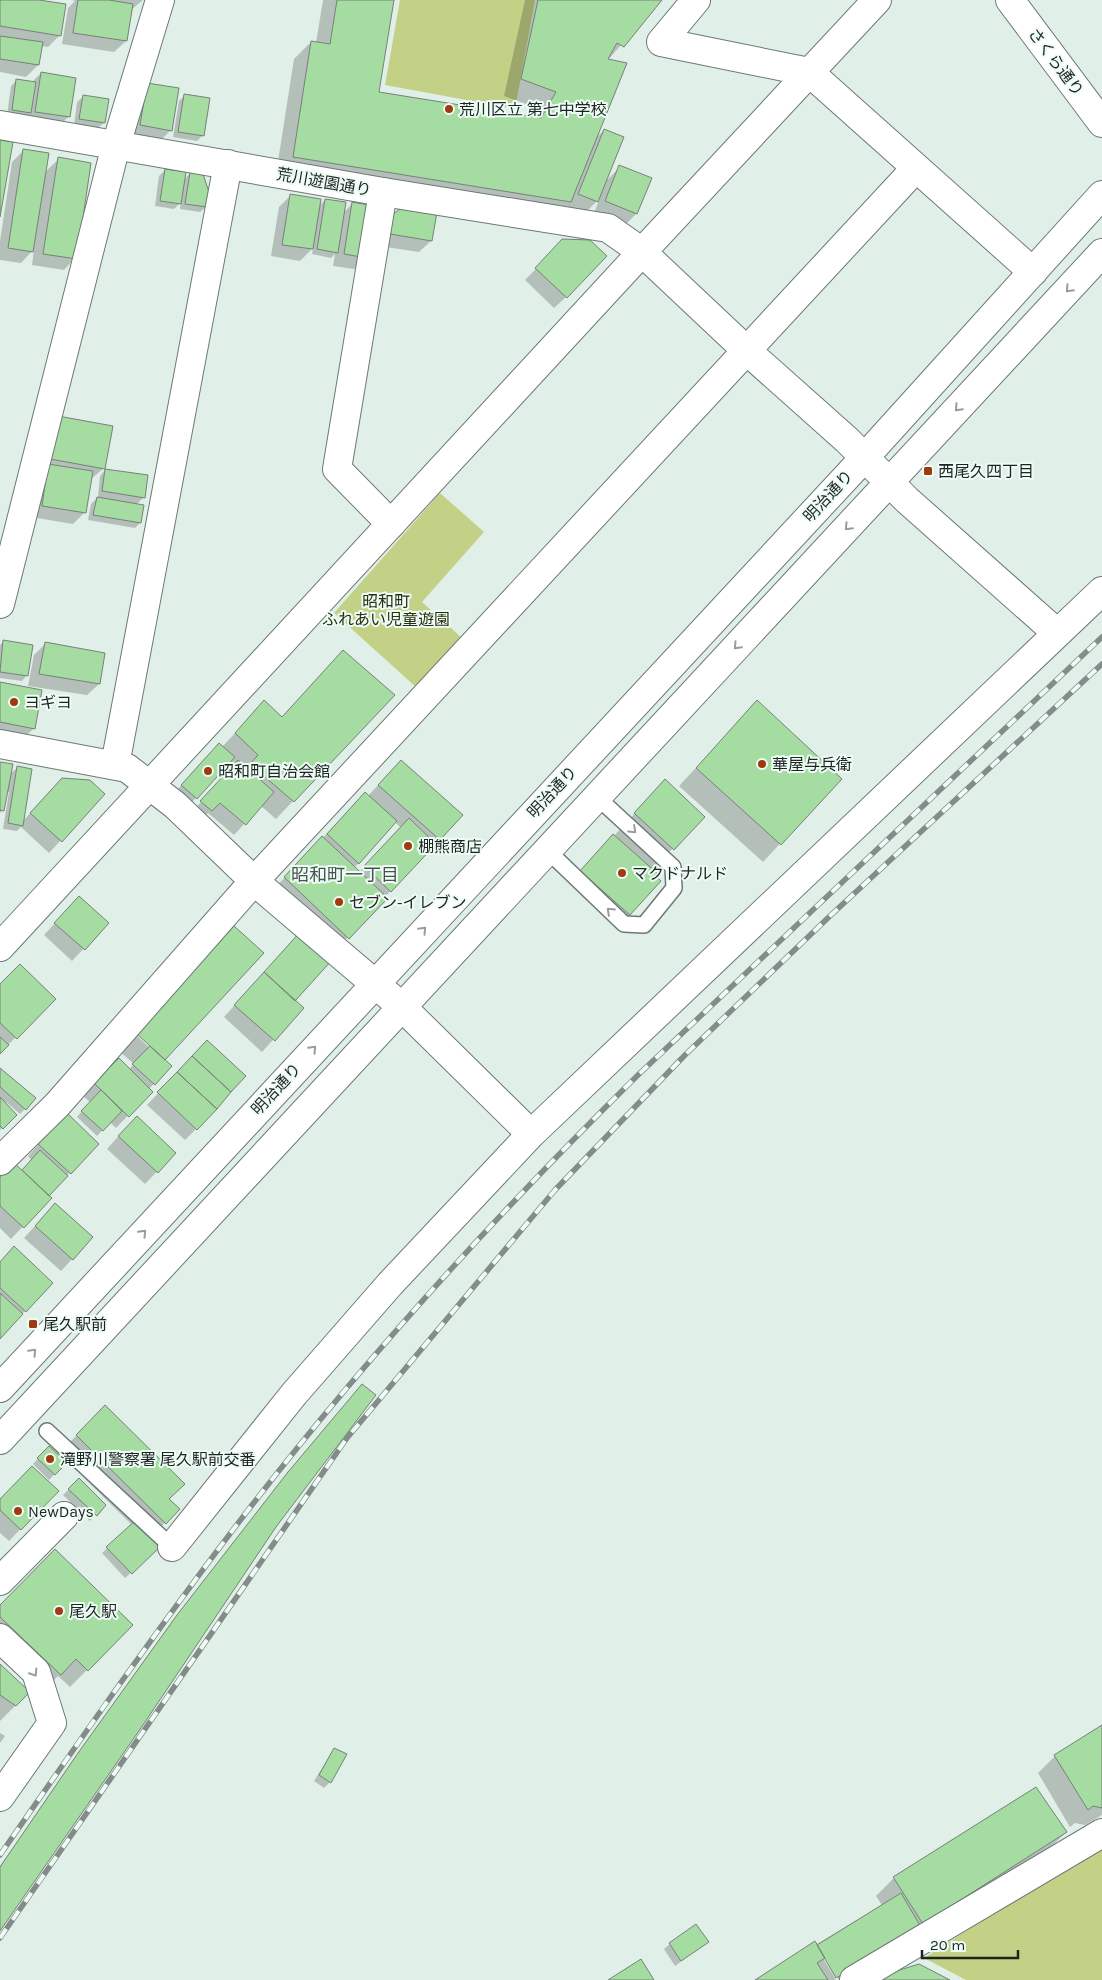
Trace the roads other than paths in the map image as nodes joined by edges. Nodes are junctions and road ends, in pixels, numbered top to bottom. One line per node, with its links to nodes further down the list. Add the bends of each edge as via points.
1 (160, 0): 8 (street)
2 (696, 0): 5 (street, via 662,42)
3 (877, 0): 5 (street)
4 (1010, 0): 6 (street, さくら通り)
5 (809, 72): 10 (street); 13 (street)
6 (1102, 123)
7 (0, 125): 8 (street, 荒川遊園通り)
8 (116, 144): 9 (street, 荒川遊園通り); 21 (street)
9 (228, 164): 11 (street, 荒川遊園通り); 24 (street)
10 (916, 168): 15 (street); 16 (street)
11 (383, 192): 13 (street, 荒川遊園通り, via 608,228); 19 (street, via 337,469)
12 (1102, 195): 15 (street, 明治通り)
13 (642, 252): 16 (street, 荒川遊園通り); 19 (street)
14 (1102, 253): 18 (street, one-way to 18)
15 (1033, 272): 17 (street, 明治通り)
16 (746, 350): 17 (street, 荒川遊園通り); 28 (street)
17 (864, 457): 18 (street, 荒川遊園通り); 30 (street, 明治通り, one-way to 17)
18 (890, 482): 22 (street, 荒川遊園通り); 26 (street, one-way to 26)
19 (391, 524): 25 (street)
20 (1102, 591): 22 (street)
21 (0, 604)
22 (1057, 633): 32 (street)
23 (0, 744): 24 (street)
24 (116, 765): 25 (street, via 127,768)
25 (149, 786): 28 (street, via 175,805); 29 (street)
26 (597, 797): 27 (street); 27 (lane, one-way to 27, via 673,867 674,888 644,925 624,924)
27 (548, 850): 31 (street)
28 (254, 881): 30 (street); 33 (street, via 57,1105)
29 (0, 947)
30 (375, 982): 31 (street); 34 (street, 明治通り, one-way to 30)
31 (401, 1006): 32 (street); 36 (street)
32 (530, 1134): 38 (street, via 390,1284 300,1387)
33 (0, 1161)
34 (0, 1388)
35 (47, 1431): 38 (lane)
36 (0, 1440)
37 (64, 1516): 39 (street)
38 (172, 1547)
39 (1, 1578)
40 (0, 1638): 41 (street, one-way to 41, via 36,1672 52,1723)
41 (0, 1797)
42 (1102, 1833): 43 (street)
43 (854, 1980)

